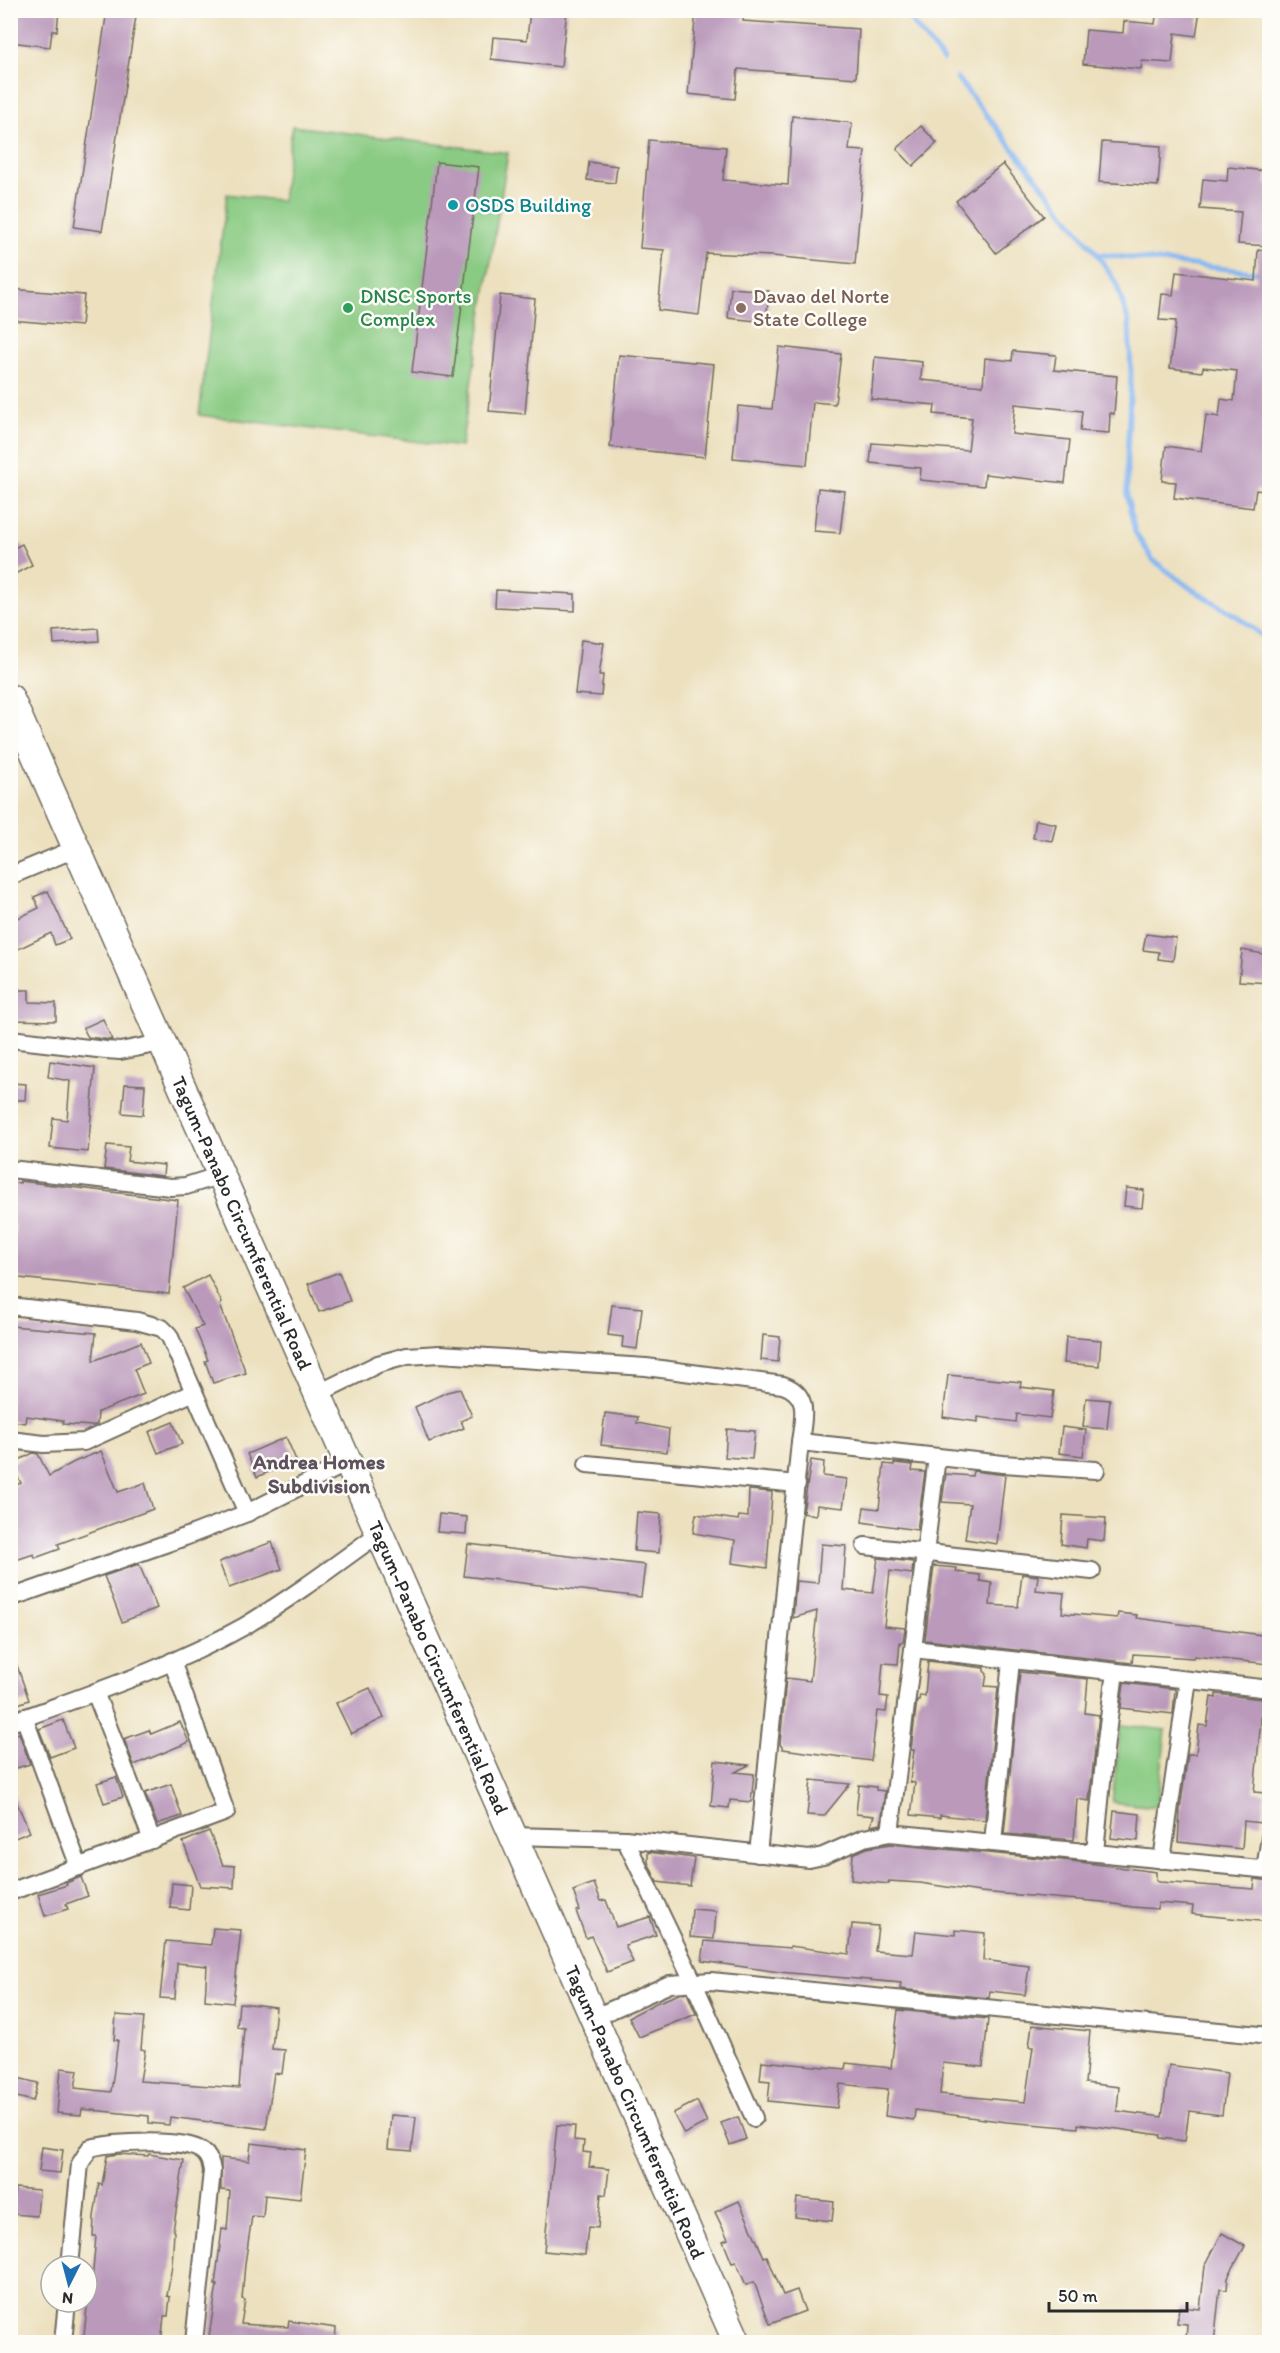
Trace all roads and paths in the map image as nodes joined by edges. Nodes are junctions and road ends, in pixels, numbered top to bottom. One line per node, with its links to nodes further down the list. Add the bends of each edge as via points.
1 (10, 698): 2 (main road, Tagum-Panabo Circumferential Road)
2 (77, 848): 3 (street); 5 (main road, Tagum-Panabo Circumferential Road)
3 (10, 876)
4 (10, 1040): 5 (street, via 120,1051)
5 (161, 1043): 7 (main road, Tagum-Panabo Circumferential Road)
6 (10, 1169): 7 (street, via 171,1187)
7 (220, 1175): 10 (main road, Tagum-Panabo Circumferential Road)
8 (10, 1306): 9 (street, via 137,1321 162,1328 170,1335)
9 (194, 1392): 11 (street, via 84,1442 44,1444); 18 (street)
10 (317, 1394): 12 (street, via 378,1364 407,1356 440,1354 646,1367 793,1389 801,1397 804,1410); 14 (main road, Tagum-Panabo Circumferential Road)
11 (10, 1440)
12 (800, 1442): 13 (street); 17 (street)
13 (937, 1457): 16 (street); 21 (street)
14 (347, 1463): 18 (street); 19 (main road, Tagum-Panabo Circumferential Road)
15 (587, 1464): 17 (street)
16 (1096, 1470)
17 (797, 1484): 39 (street)
18 (247, 1513): 23 (street)
19 (378, 1534): 25 (street, via 300,1591); 33 (main road, Tagum-Panabo Circumferential Road)
20 (865, 1546): 21 (street)
21 (924, 1553): 22 (street); 24 (street)
22 (1092, 1571)
23 (10, 1598)
24 (913, 1649): 26 (street); 32 (street)
25 (172, 1661): 30 (street); 36 (street, via 226,1812)
26 (1011, 1661): 27 (street); 37 (street)
27 (1115, 1672): 28 (street); 38 (street)
28 (1188, 1680): 29 (street); 40 (street)
29 (1269, 1689)
30 (94, 1692): 31 (street); 36 (street)
31 (17, 1720): 41 (street)
32 (890, 1833): 37 (street); 39 (street, via 864,1838 809,1859)
33 (512, 1836): 35 (street); 45 (main road, Tagum-Panabo Circumferential Road)
34 (1269, 1837): 42 (street)
35 (625, 1839): 39 (street); 44 (street)
36 (152, 1840): 41 (street)
37 (993, 1842): 38 (street)
38 (1095, 1852): 40 (street)
39 (758, 1854)
40 (1162, 1860): 42 (street)
41 (79, 1867): 43 (street)
42 (1267, 1870)
43 (10, 1892)
44 (693, 1981): 45 (street, via 670,1984); 46 (street); 47 (street)
45 (593, 2018): 52 (main road, Tagum-Panabo Circumferential Road)
46 (1269, 2037)
47 (754, 2118)
48 (71, 2254): 51 (street, via 80,2164 90,2148 141,2142 193,2146 204,2152 212,2171)
49 (66, 2314): 50 (street)
50 (63, 2343)
51 (194, 2343)
52 (737, 2343)

